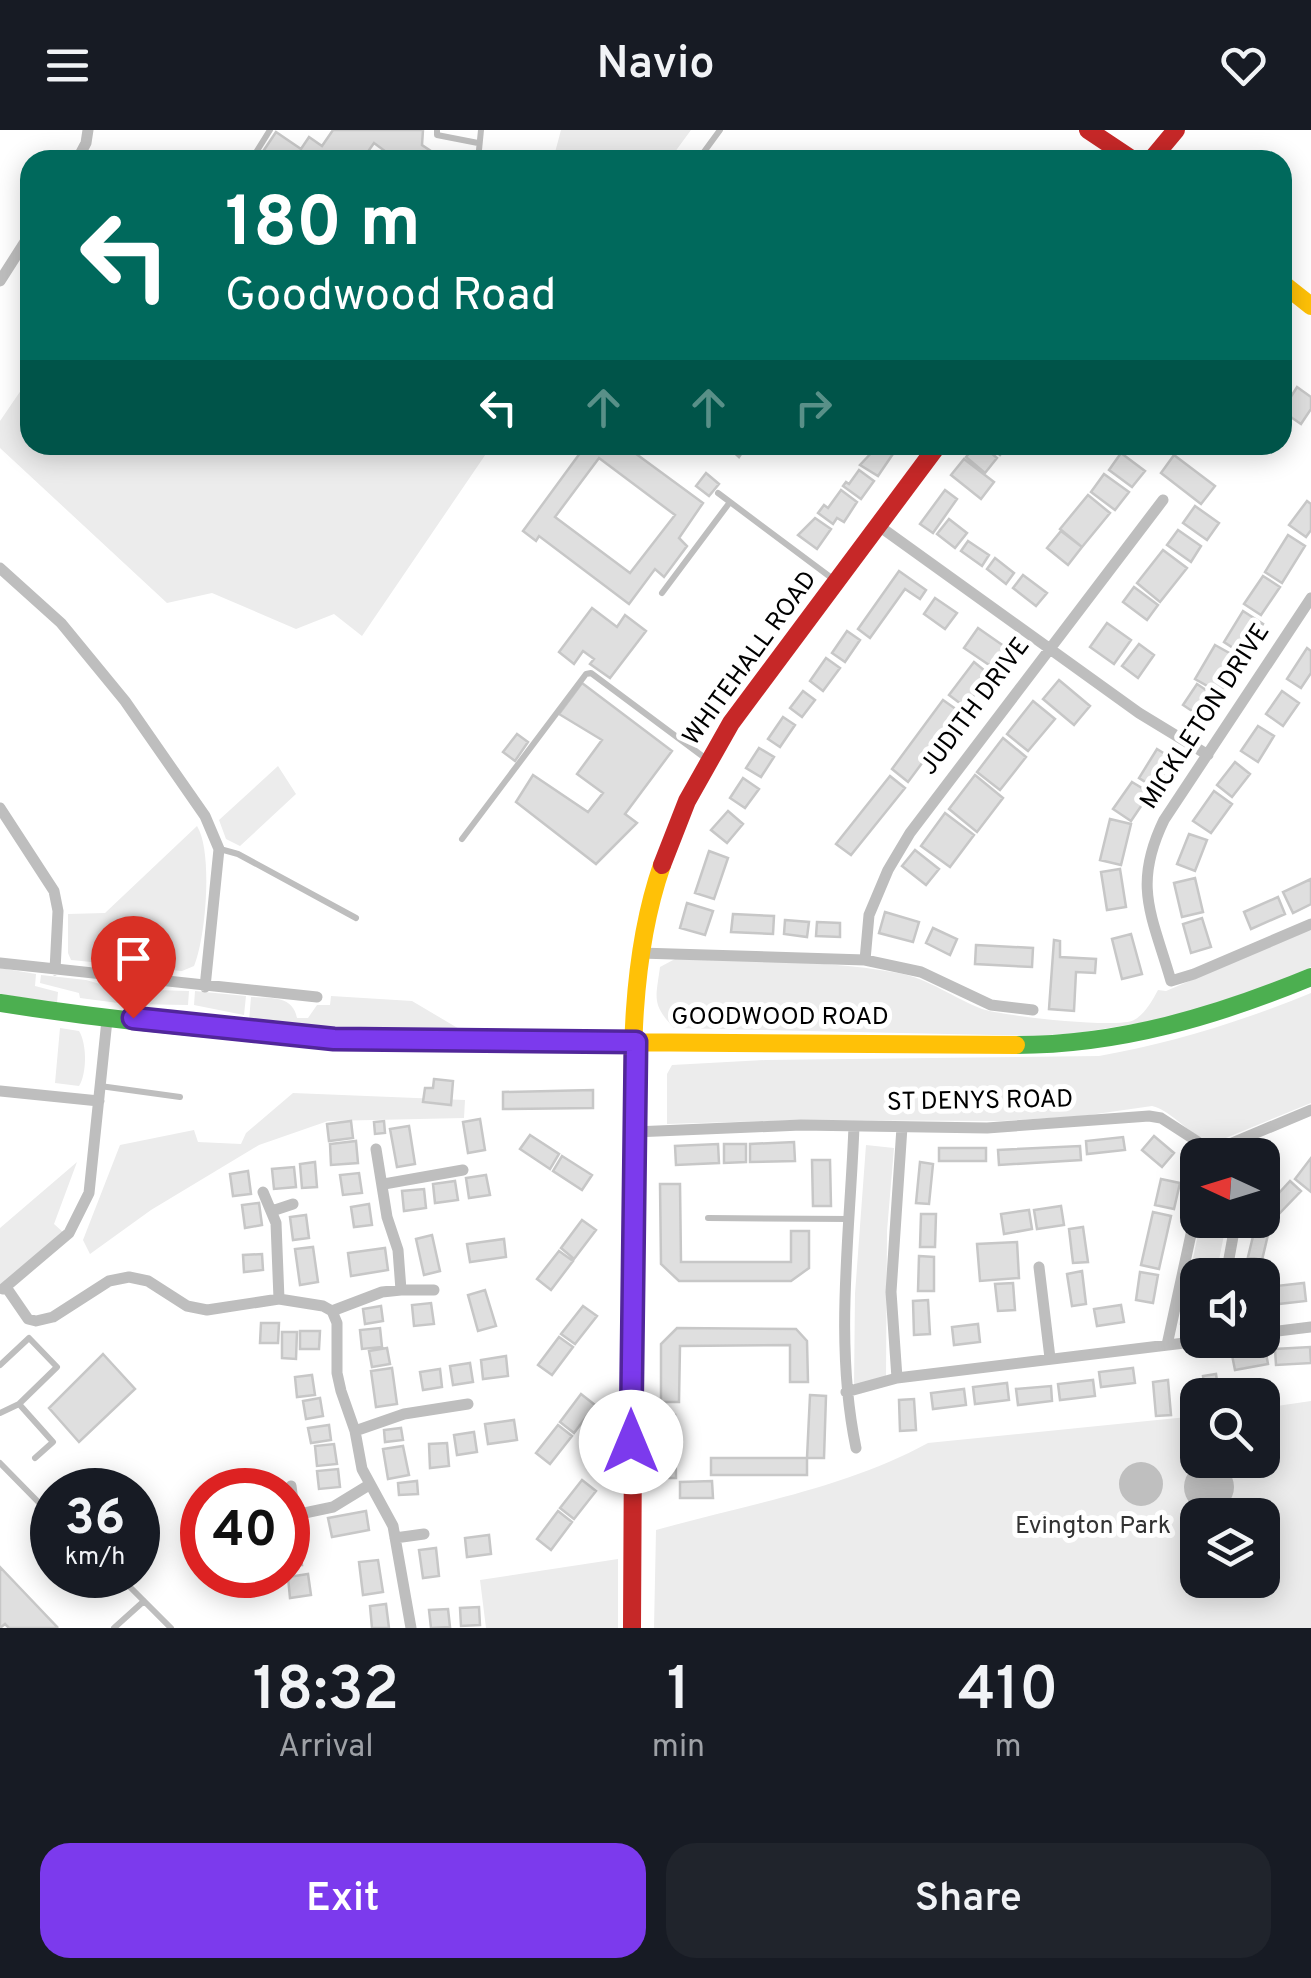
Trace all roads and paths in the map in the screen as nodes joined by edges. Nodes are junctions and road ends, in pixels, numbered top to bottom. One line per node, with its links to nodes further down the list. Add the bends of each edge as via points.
1 (436, 130): 5 (lane)
2 (481, 130): 5 (lane)
3 (1088, 130): 7 (street)
4 (1176, 130): 8 (street)
5 (478, 143): 6 (lane)
6 (478, 150)
7 (1118, 150)
8 (1159, 150)
9 (20, 250): 10 (street)
10 (0, 282)
11 (931, 455): 15 (street, WHITEHALL ROAD)
12 (718, 492): 14 (lane)
13 (1162, 500): 20 (street, JUDITH DRIVE)
14 (730, 502): 17 (lane); 18 (lane)
15 (879, 526): 17 (street, WHITEHALL ROAD); 20 (street)
16 (0, 568): 25 (street, via 61,623 125,700 177,772)
17 (837, 582): 22 (street, WHITEHALL ROAD)
18 (662, 593)
19 (1311, 598): 21 (street, MICKLETON DRIVE)
20 (1049, 648): 21 (street); 29 (street, JUDITH DRIVE, via 888,870 869,915)
21 (1208, 755): 27 (street, MICKLETON DRIVE, via 1164,820 1145,875 1171,981)
22 (708, 760): 24 (lane, via 586,674); 28 (street, WHITEHALL ROAD, via 657,874)
23 (0, 808): 31 (street, via 54,891)
24 (462, 839)
25 (220, 849): 26 (lane); 33 (street)
26 (356, 918)
27 (1311, 924)
28 (640, 953): 29 (street); 38 (street, WHITEHALL ROAD)
29 (864, 960): 36 (street, via 921,972 992,1005)
30 (0, 962): 31 (street)
31 (55, 970): 33 (street)
32 (1311, 977): 38 (street, GOODWOOD ROAD, via 1226,1012 1107,1040)
33 (206, 987): 34 (street)
34 (318, 997)
35 (0, 1004): 37 (street, GOODWOOD ROAD)
36 (1033, 1010)
37 (107, 1020): 38 (street, GOODWOOD ROAD, via 334,1039); 39 (street)
38 (636, 1042): 46 (street, WHITEHALL ROAD)
39 (100, 1086): 41 (lane); 42 (street)
40 (0, 1091): 42 (street)
41 (180, 1097)
42 (99, 1102): 61 (street, via 89,1193 76,1221)
43 (1311, 1110): 47 (street, ST DENYS ROAD)
44 (854, 1126): 45 (street, ST DENYS ROAD); 46 (street, ST DENYS ROAD); 58 (street)
45 (902, 1127): 48 (street, ST DENYS ROAD, via 1149,1116); 74 (street, via 891,1292)
46 (634, 1132): 93 (street, WHITEHALL ROAD)
47 (1252, 1135): 49 (street, ST DENYS ROAD); 50 (street)
48 (1189, 1138)
49 (1244, 1138)
50 (1251, 1138)
51 (376, 1150): 53 (street)
52 (463, 1170): 53 (street)
53 (384, 1184): 62 (street)
54 (263, 1192): 56 (street)
55 (293, 1204): 56 (street)
56 (272, 1211): 64 (street)
57 (708, 1218): 58 (lane)
58 (851, 1218): 75 (street)
59 (1190, 1238): 71 (street)
60 (1039, 1267): 72 (street)
61 (3, 1289): 66 (street)
62 (401, 1290): 63 (street); 65 (street)
63 (434, 1290)
64 (279, 1299): 65 (street); 66 (street, via 207,1310 129,1277)
65 (332, 1311): 79 (street, via 337,1372)
66 (36, 1321): 69 (lane)
67 (1311, 1327): 68 (street)
68 (1280, 1331)
69 (29, 1338): 73 (lane); 76 (lane, via 58,1367)
70 (1180, 1343): 71 (street)
71 (1167, 1344): 72 (street)
72 (1050, 1358): 74 (street)
73 (0, 1365)
74 (898, 1378): 75 (street)
75 (846, 1392): 80 (street)
76 (19, 1404): 78 (lane); 81 (lane, via 53,1442)
77 (468, 1404): 79 (street)
78 (0, 1414)
79 (354, 1430): 83 (street)
80 (856, 1448)
81 (35, 1458)
82 (0, 1463): 84 (lane)
83 (369, 1485): 85 (street, via 333,1507); 87 (street)
84 (30, 1496)
85 (310, 1512)
86 (424, 1534): 87 (street)
87 (395, 1538): 92 (street)
88 (141, 1598): 89 (lane)
89 (144, 1601): 90 (lane); 91 (lane)
90 (114, 1628)
91 (171, 1628)
92 (411, 1628)
93 (632, 1628)

